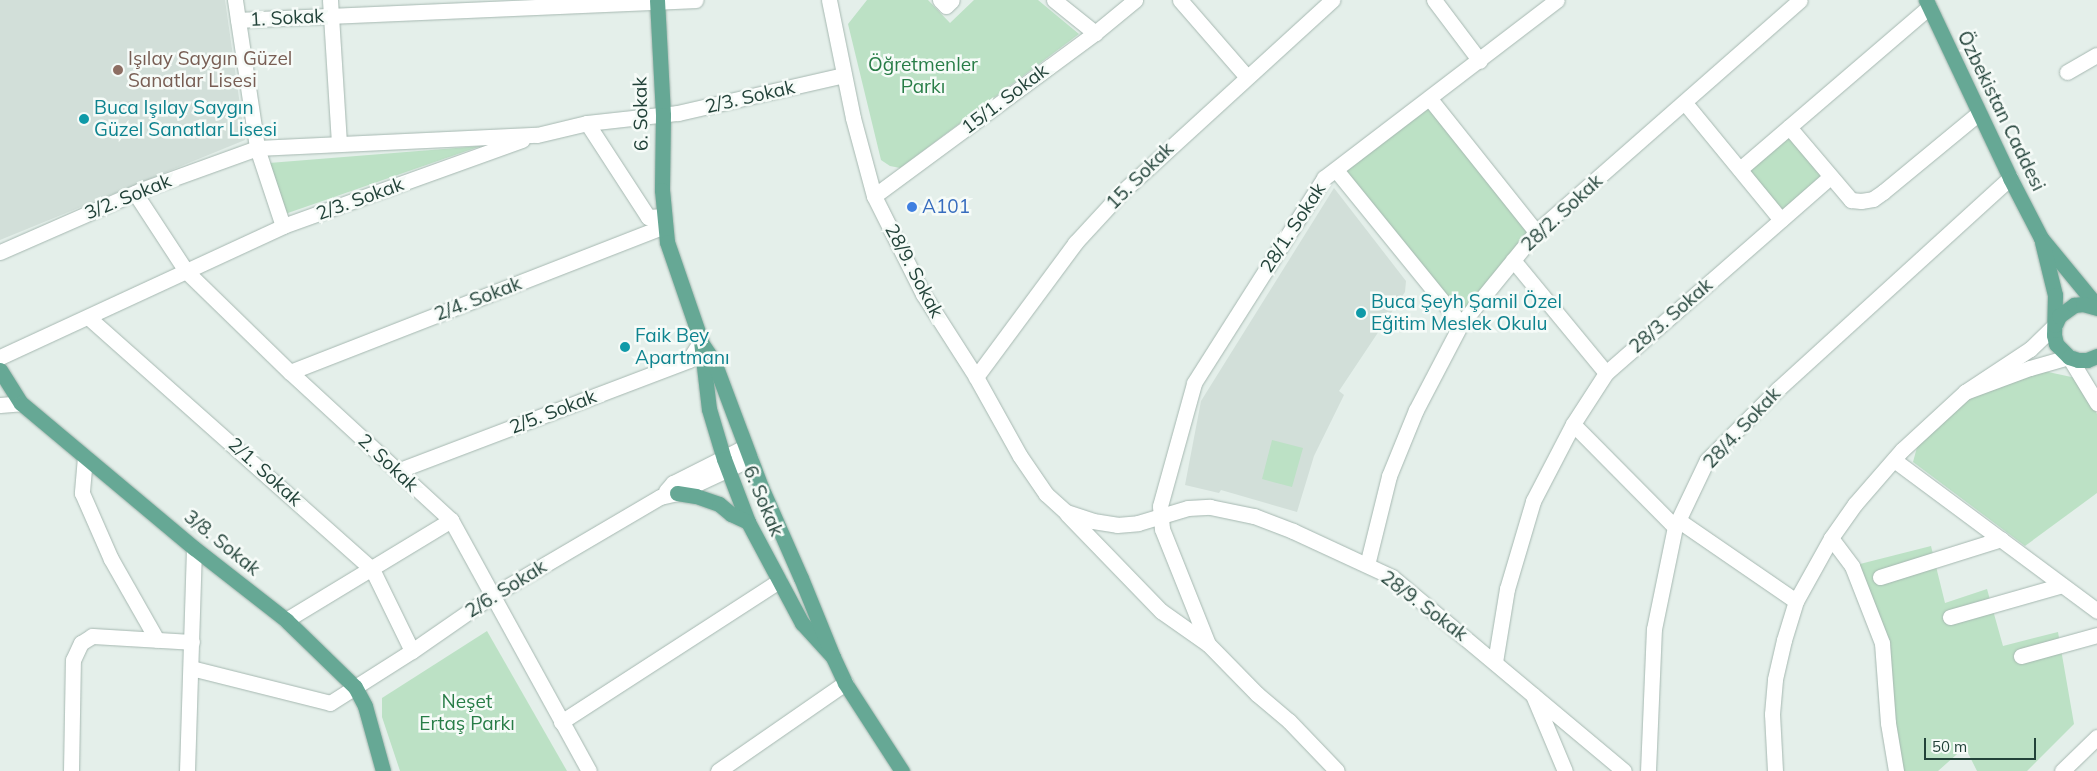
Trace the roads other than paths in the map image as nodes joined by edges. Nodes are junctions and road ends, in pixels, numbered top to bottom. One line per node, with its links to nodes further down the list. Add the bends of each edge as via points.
1 (235, 0): 17 (street)
2 (330, 0): 16 (street)
3 (696, 0): 14 (street, 1. Sokak)
4 (829, 0): 22 (street, 28/9. Sokak)
5 (940, 0): 6 (street, via 946,6)
6 (952, 0)
7 (1054, 0): 18 (street)
8 (1135, 0): 18 (street, 15/1. Sokak)
9 (1180, 0): 23 (street)
10 (1332, 0): 23 (street, 15. Sokak)
11 (1434, 0): 20 (street)
12 (1557, 0): 20 (street, 28/1. Sokak)
13 (1800, 0): 25 (street, 28/2. Sokak)
14 (657, 1): 16 (street, 1. Sokak); 27 (main road, 6. Sokak)
15 (1927, 3): 26 (main road, Özbekistan Caddesi); 29 (street)
16 (331, 16): 17 (street, 1. Sokak); 31 (street)
17 (238, 20): 32 (street)
18 (1094, 33): 38 (street, 15/1. Sokak)
19 (2097, 55): 21 (street)
20 (1480, 61): 24 (street, 28/1. Sokak)
21 (2067, 72)
22 (844, 76): 27 (street, 2/3. Sokak); 38 (street, 28/9. Sokak)
23 (1246, 76): 58 (street, 15. Sokak, via 1128,186 1075,243)
24 (1430, 98): 34 (street, 28/1. Sokak); 42 (street)
25 (1685, 103): 33 (street); 42 (street, 28/2. Sokak)
26 (1979, 113): 35 (street, via 1873,199 1851,200); 36 (main road, Özbekistan Caddesi)
27 (664, 115): 28 (street, 2/3. Sokak); 40 (main road, 6. Sokak, via 662,170)
28 (587, 123): 30 (street, 2/3. Sokak); 40 (street, via 648,217)
29 (1789, 127): 33 (street); 35 (street)
30 (537, 134): 31 (street, 2/3. Sokak); 41 (street, 2/3. Sokak)
31 (339, 144): 32 (street, 2/3. Sokak)
32 (257, 148): 37 (street, 3/2. Sokak); 41 (street)
33 (1740, 169): 39 (street)
34 (1336, 170): 49 (street); 72 (street, 28/1. Sokak, via 1324,178 1194,383 1160,506)
35 (1830, 177): 39 (street, 28/3. Sokak)
36 (2010, 178): 43 (main road, Özbekistan Caddesi); 75 (street, 28/4. Sokak, via 1778,389 1707,460)
37 (135, 193): 44 (street, 3/2. Sokak); 46 (street, 2. Sokak)
38 (874, 196): 58 (street, 28/9. Sokak, via 923,294)
39 (1780, 220): 57 (street, 28/3. Sokak)
40 (665, 221): 51 (main road, 6. Sokak, via 667,242); 56 (street, 2/4. Sokak)
41 (283, 226): 46 (street, 2/3. Sokak)
42 (1536, 232): 45 (street, 28/2. Sokak)
43 (2042, 238): 47 (main road); 50 (main road, via 2055,295)
44 (0, 252)
45 (1513, 260): 49 (street, 28/2. Sokak); 57 (street)
46 (186, 271): 48 (street, 2/3. Sokak); 56 (street, 2. Sokak)
47 (2097, 307): 50 (main road, via 2074,305 2059,316)
48 (88, 317): 53 (street, 2/3. Sokak); 80 (street, 2/1. Sokak)
49 (1461, 324): 79 (street, 28/2. Sokak, via 1416,410 1389,476)
50 (2055, 325): 54 (main road, via 2056,344); 59 (street, via 2030,349)
51 (701, 341): 64 (main road, 6. Sokak, via 714,362); 67 (main road, 6. Sokak, via 709,409); 68 (street, 2/5. Sokak, via 689,360)
52 (2097, 356): 54 (main road, via 2087,360)
53 (0, 357)
54 (2069, 357): 59 (street); 61 (street)
55 (0, 370): 60 (main road, 3/8. Sokak)
56 (290, 372): 68 (street, 2. Sokak)
57 (1606, 373): 63 (street, 28/3. Sokak)
58 (976, 377): 71 (street, 28/9. Sokak, via 1020,456 1046,494)
59 (1966, 392): 66 (street)
60 (21, 403): 62 (street); 65 (main road, 3/8. Sokak)
61 (2097, 403)
62 (0, 405)
63 (1573, 424): 75 (street); 96 (street, 28/3. Sokak, via 1533,501 1507,588)
64 (748, 453): 67 (street, 2/6. Sokak); 95 (main road, 6. Sokak)
65 (84, 457): 78 (main road, 3/8. Sokak); 90 (street, via 82,492 111,559)
66 (1894, 460): 76 (street, via 1855,504); 77 (street)
67 (726, 464): 69 (street, 2/6. Sokak); 70 (street, 2/6. Sokak, via 674,483); 74 (main road, 6. Sokak)
68 (397, 471): 73 (street, 2. Sokak)
69 (677, 493): 70 (street, 2/6. Sokak); 74 (main road, via 719,504)
70 (660, 497): 84 (street, 2/6. Sokak)
71 (1066, 512): 72 (street, 28/9. Sokak, via 1117,525); 92 (street, 28/9. Sokak, via 1161,611)
72 (1161, 517): 79 (street, 28/9. Sokak, via 1188,508 1230,510 1293,531); 92 (street, 28/9. Sokak, via 1162,529)
73 (451, 520): 80 (street); 84 (street, 2. Sokak)
74 (748, 522): 82 (main road, 6. Sokak)
75 (1677, 523): 85 (street); 112 (street, 28/4. Sokak, via 1654,629)
76 (1831, 538): 85 (street); 114 (street, via 1852,566 1882,643 1888,723)
77 (2001, 539): 81 (street); 83 (street)
78 (194, 548): 88 (main road, 3/8. Sokak); 91 (street)
79 (1367, 565): 96 (street, 28/9. Sokak, via 1392,577)
80 (372, 569): 88 (street); 93 (street, 2/1. Sokak)
81 (1880, 577)
82 (779, 581): 95 (main road, 6. Sokak, via 802,623); 101 (street)
83 (2062, 585): 86 (street); 87 (street)
84 (493, 595): 93 (street, 2/6. Sokak); 101 (street, 2. Sokak)
85 (1796, 601): 113 (street, via 1775,680 1772,714)
86 (2097, 610)
87 (1950, 618)
88 (286, 620): 99 (main road, 3/8. Sokak)
89 (2097, 635): 94 (street)
90 (157, 640): 91 (street); 103 (street, via 92,636 81,643 73,660)
91 (192, 642): 97 (street)
92 (1208, 644): 109 (street, 28/9. Sokak)
93 (412, 651): 99 (street, 2/6. Sokak)
94 (2021, 656)
95 (832, 657): 98 (main road, 6. Sokak)
96 (1495, 662): 100 (street, 28/9. Sokak)
97 (191, 668): 99 (street, 2/6. Sokak, via 330,702); 104 (street)
98 (845, 683): 107 (street); 108 (main road, 6. Sokak)
99 (355, 686): 105 (main road, 3/8. Sokak, via 365,706)
100 (1532, 693): 110 (street); 111 (street, 28/9. Sokak)
101 (561, 722): 106 (street, 2. Sokak)
102 (2096, 739): 115 (street)
103 (71, 771)
104 (186, 771)
105 (383, 771)
106 (589, 771)
107 (718, 771)
108 (902, 771)
109 (1337, 771)
110 (1565, 771)
111 (1624, 771)
112 (1648, 771)
113 (1775, 771)
114 (1896, 771)
115 (2062, 771)

